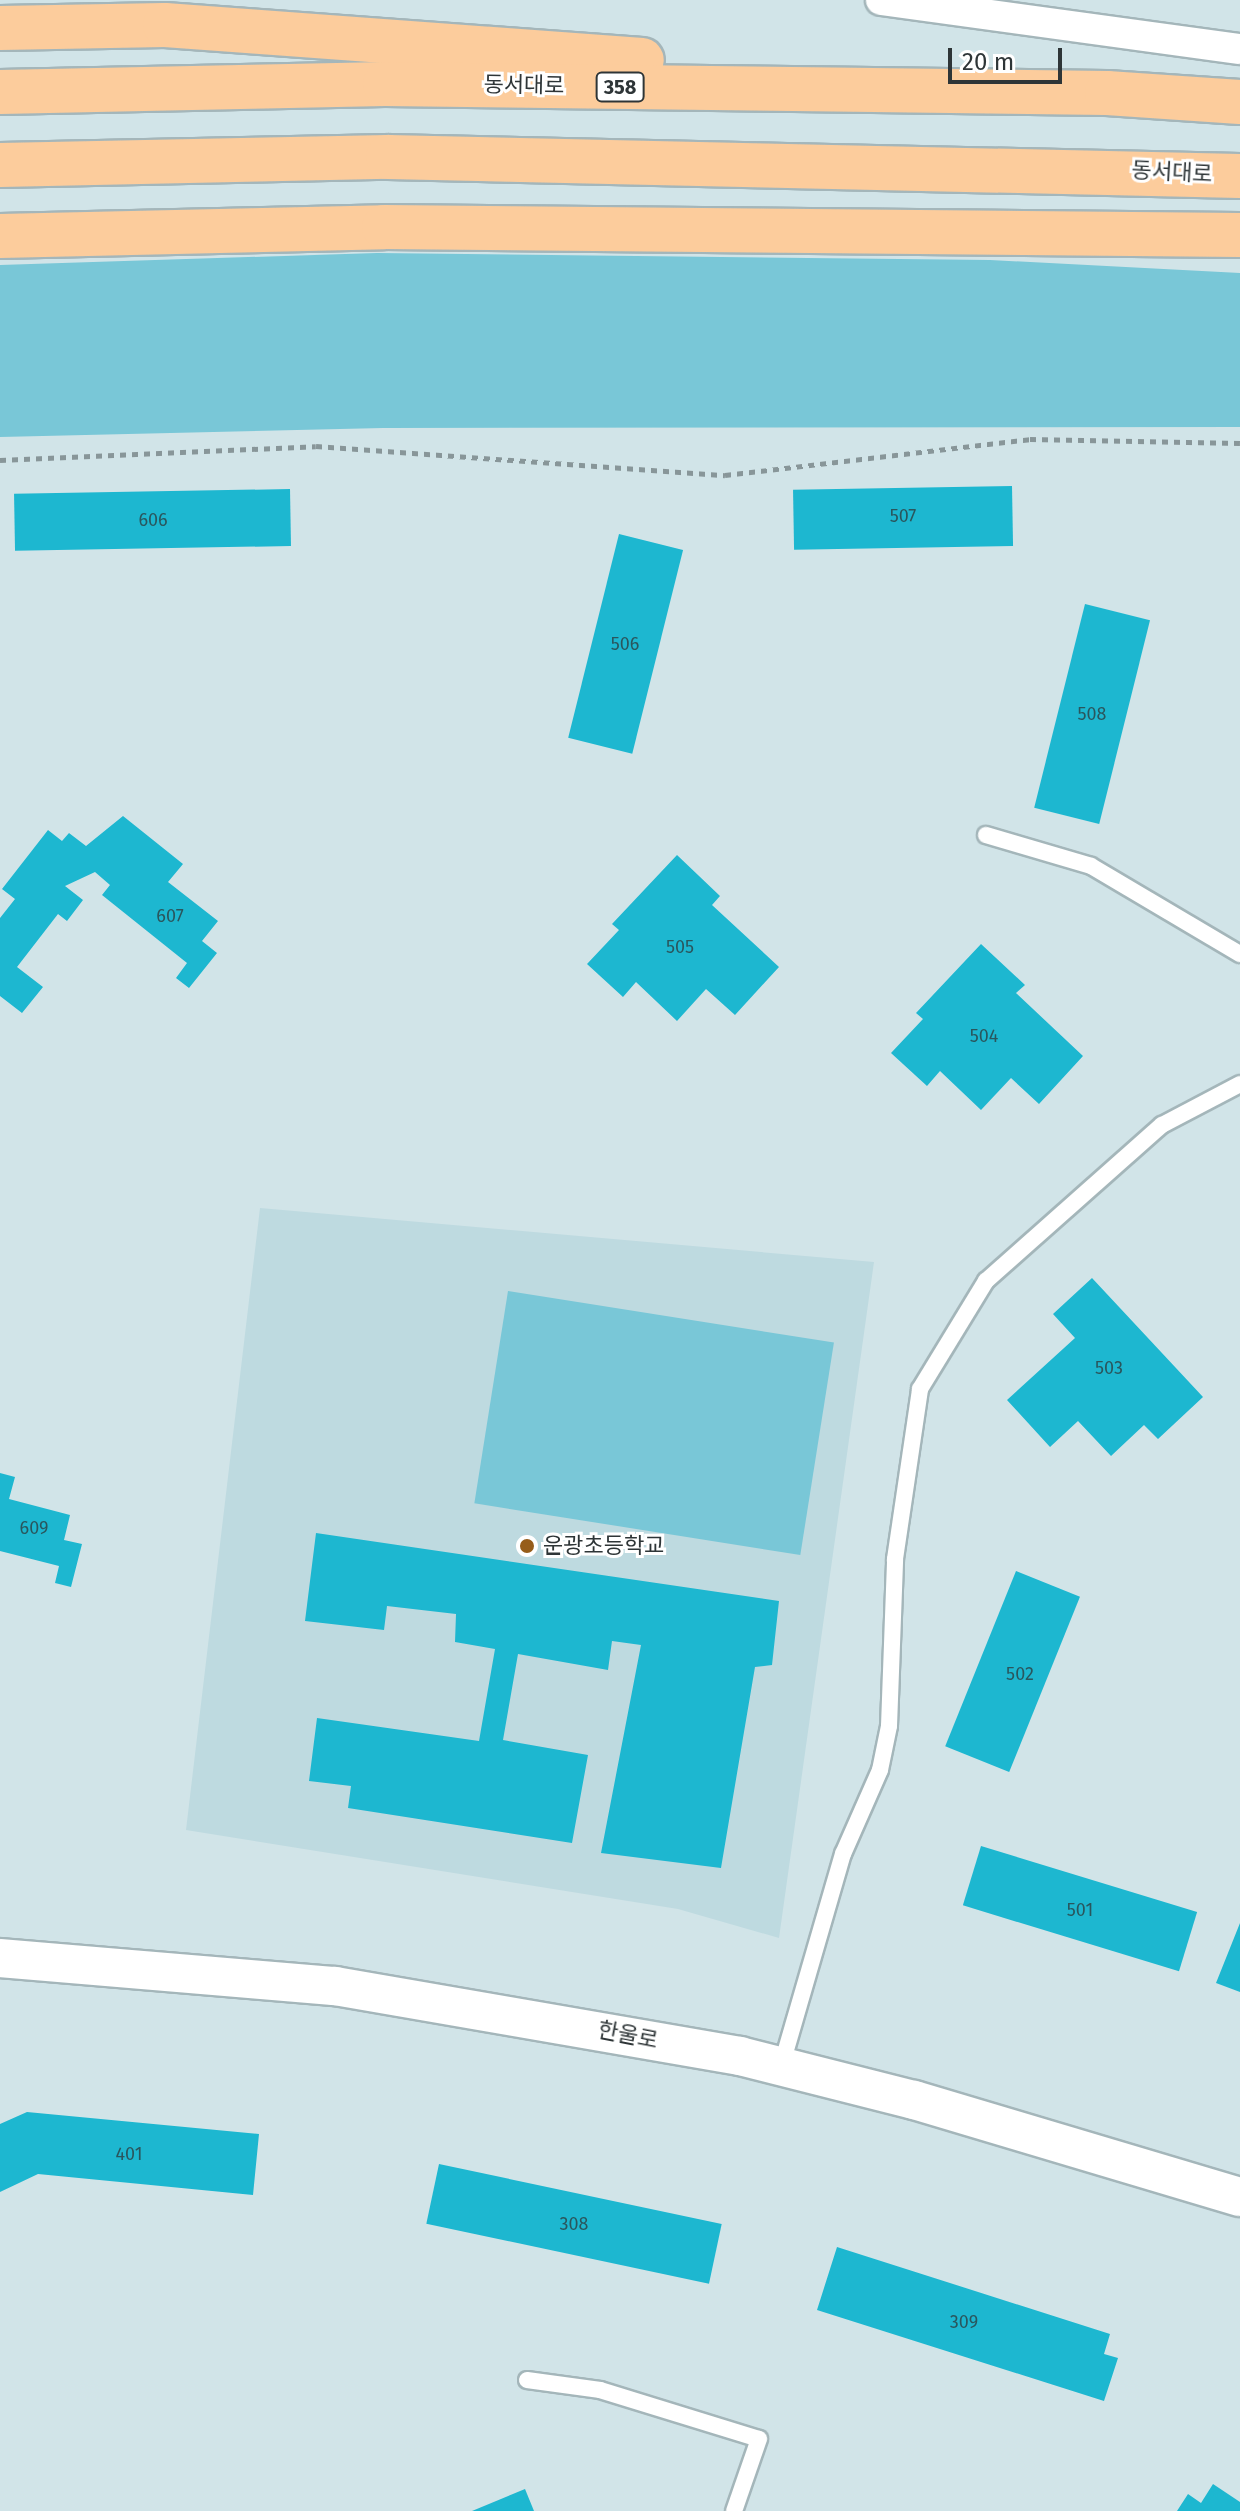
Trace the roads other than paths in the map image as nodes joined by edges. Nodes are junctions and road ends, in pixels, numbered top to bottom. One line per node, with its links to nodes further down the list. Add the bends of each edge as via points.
1 (881, 0): 3 (street)
2 (0, 28): 5 (highway, via 165,25)
3 (1240, 49)
4 (0, 92): 5 (highway, 동서대로 / 358, via 385,84)
5 (1107, 93): 6 (highway, 동서대로 / 358)
6 (1240, 102)
7 (0, 165): 8 (highway, 동서대로, via 388,157)
8 (1240, 176)
9 (1240, 235): 10 (highway, via 384,227)
10 (0, 236)
11 (986, 835): 12 (lane, via 1091,866)
12 (1240, 954)
13 (1240, 1084): 15 (lane, via 1162,1125 986,1281 920,1389 895,1559 889,1726 880,1770 843,1854)
14 (0, 1958): 15 (street, 한울로, via 335,1986 503,2011)
15 (781, 2067): 16 (street, 한울로)
16 (1240, 2197)
17 (527, 2380): 18 (lane, via 600,2390 759,2439)
18 (734, 2511)

